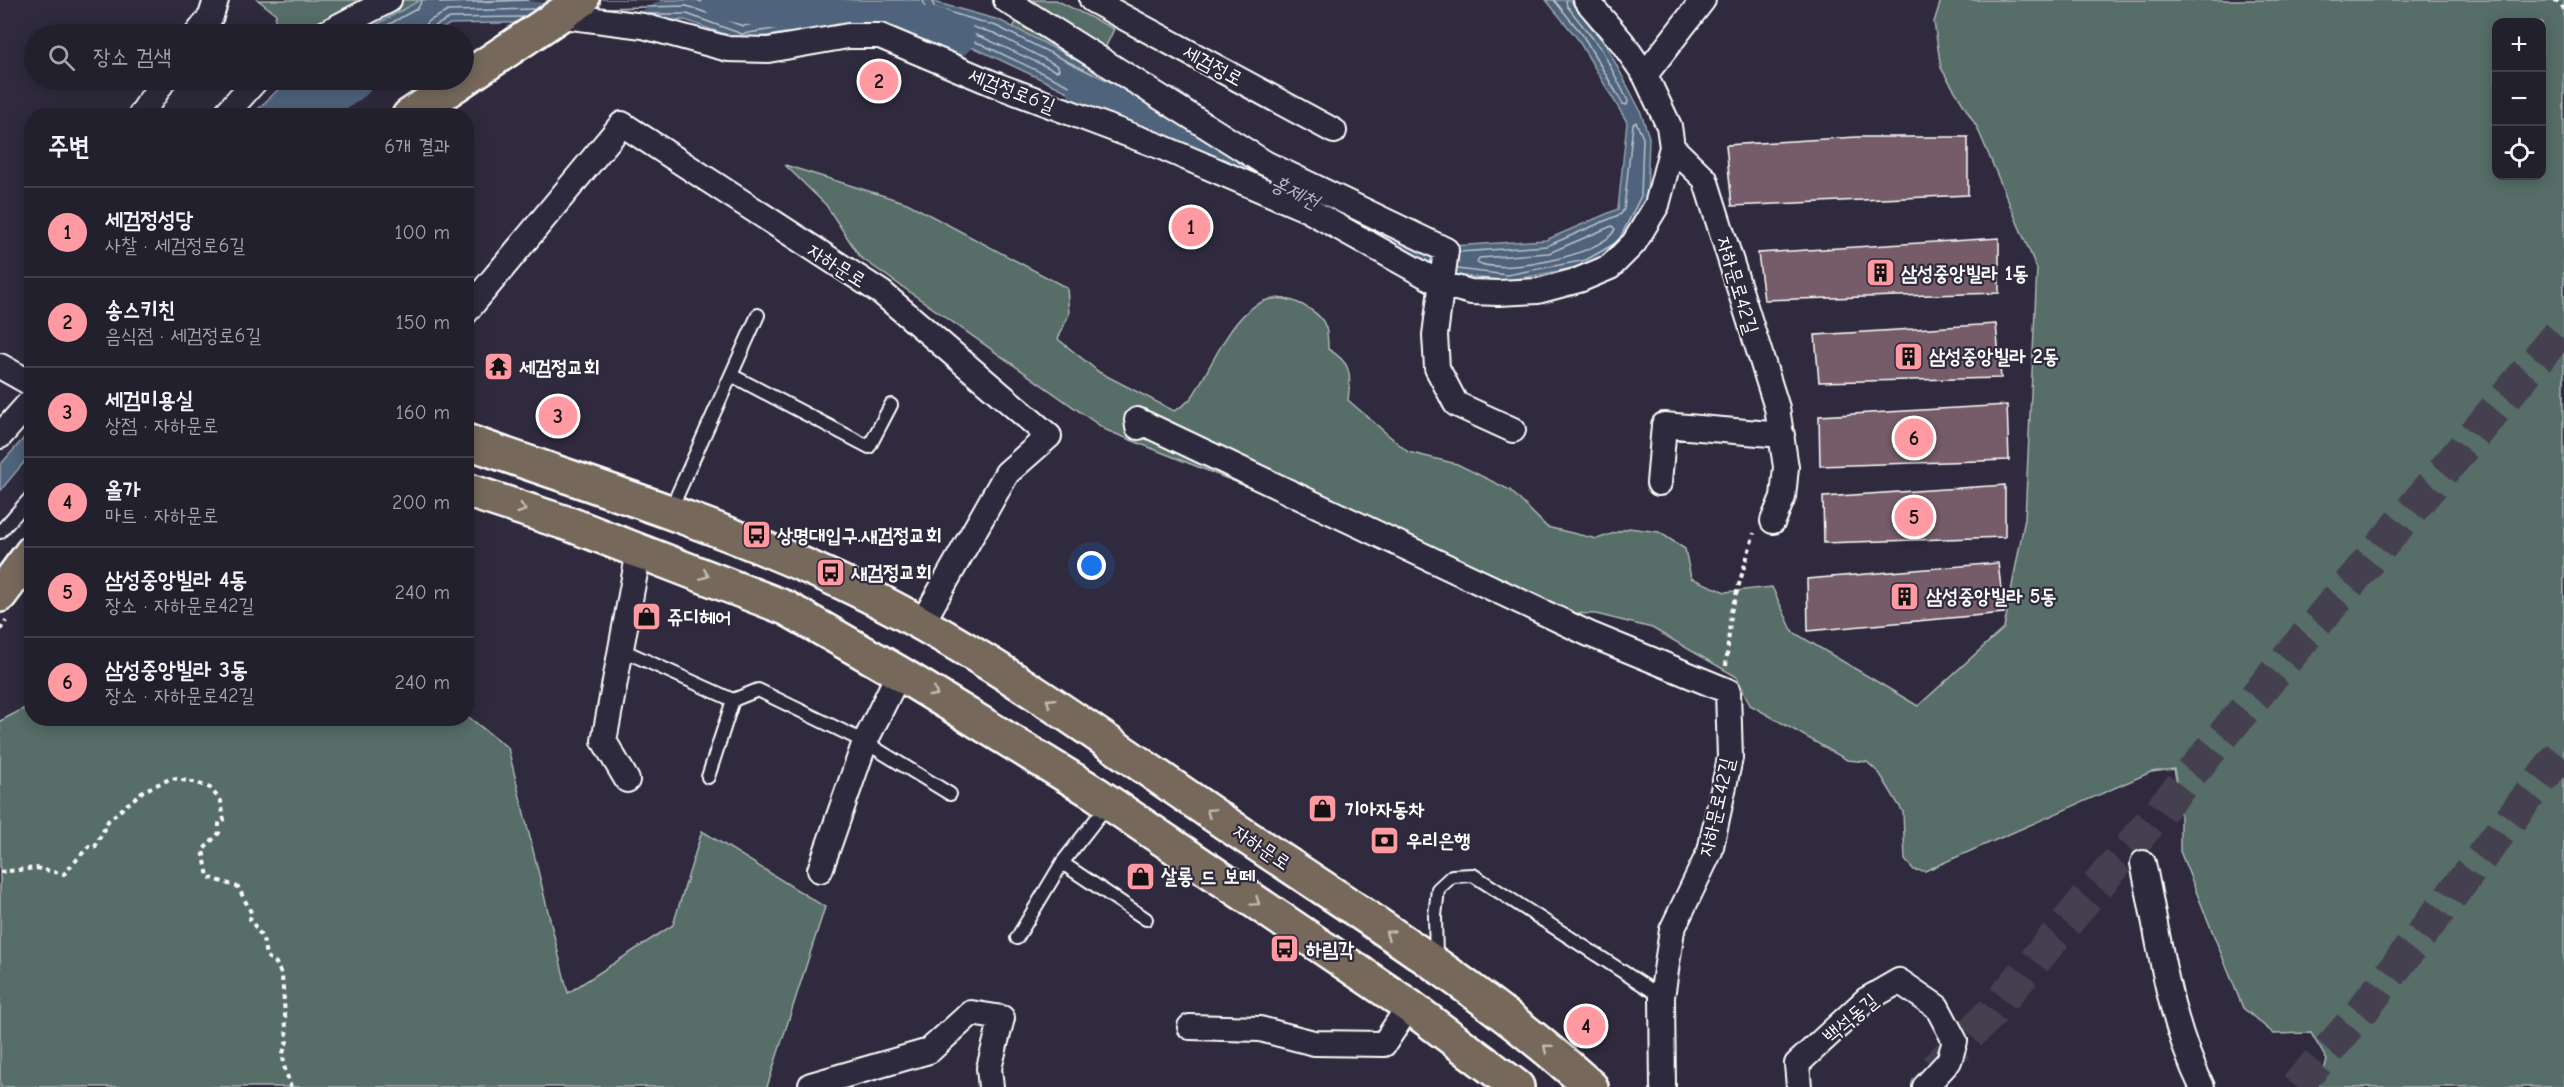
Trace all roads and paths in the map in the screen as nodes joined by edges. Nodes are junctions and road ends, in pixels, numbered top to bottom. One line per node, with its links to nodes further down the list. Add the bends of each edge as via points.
1 (216, 0): 10 (street)
2 (389, 0): 11 (street)
3 (1006, 0): 22 (street, via 1265,163 1446,250)
4 (1092, 0): 20 (street, 세검정로)
5 (1586, 0): 13 (street, 세검정로6길, via 1623,42)
6 (1703, 0): 13 (street)
7 (2555, 0): 9 (path)
8 (570, 7): 12 (main road); 22 (street, 세검정로6길, via 728,49 768,50 848,36 880,36 1159,146 1308,210)
9 (2564, 9)
10 (205, 24)
11 (343, 24)
12 (474, 72)
13 (1645, 75): 21 (street, 세검정로6길, via 1669,126)
14 (157, 90): 17 (street)
15 (247, 90): 18 (street)
16 (447, 90): 19 (main road)
17 (145, 108)
18 (231, 108)
19 (421, 108)
20 (1334, 131)
21 (1672, 147): 22 (street, 세검정로6길, via 1657,205 1634,243 1610,267 1538,291 1471,292); 32 (street, 자하문로42길, via 1706,179)
22 (1441, 284): 31 (street, via 1437,368 1456,404)
23 (474, 302): 44 (street, 자하문로, via 622,124 882,293 1049,436 1006,473)
24 (758, 315): 26 (lane)
25 (0, 366): 27 (street)
26 (731, 375): 29 (lane, via 869,447); 38 (lane)
27 (24, 384)
28 (24, 398): 33 (street)
29 (891, 405)
30 (1138, 427): 47 (street, via 1137,420 1589,634)
31 (1513, 430)
32 (1782, 435): 35 (street, via 1664,425); 39 (street, 자하문로42길, via 1786,467 1783,497)
33 (0, 436)
34 (474, 444): 38 (main road, 자하문로)
35 (1659, 483)
36 (474, 493): 41 (main road, one-way to 41)
37 (24, 505): 40 (lane)
38 (670, 513): 44 (main road, 자하문로, via 818,571)
39 (1764, 525): 47 (path, via 1731,612 1725,660)
40 (0, 532)
41 (639, 550): 45 (street); 46 (main road, one-way to 46, via 786,608)
42 (24, 563): 43 (main road)
43 (0, 595)
44 (922, 623): 60 (main road, 자하문로, one-way to 44, via 1057,706)
45 (620, 649): 48 (lane); 51 (street, via 604,741)
46 (899, 673): 49 (street); 53 (main road, one-way to 53)
47 (1728, 691): 61 (street, 자하문로42길, via 1730,758 1710,851 1672,930)
48 (733, 700): 49 (lane, via 758,690); 50 (lane)
49 (865, 742): 52 (lane); 56 (street)
50 (708, 777)
51 (627, 780)
52 (950, 794)
53 (1109, 803): 54 (lane); 62 (main road, one-way to 62)
54 (1062, 863): 58 (lane); 59 (lane)
55 (2143, 863): 72 (street, via 2186,1054)
56 (820, 870)
57 (0, 872): 65 (path, via 36,868 64,874 89,846 95,847 108,821 143,790 171,778 210,788 221,801 224,820 219,822 219,833 203,850 208,877 238,887 252,914 250,919 263,938 266,956 276,963 282,976 286,1016 284,1066)
58 (1146, 919)
59 (1017, 938)
60 (1437, 966): 61 (lane, via 1438,890 1452,876 1473,875); 68 (main road, 자하문로, one-way to 60, via 1544,1045)
61 (1662, 997): 69 (street, 자하문로42길)
62 (1409, 1006): 63 (street, via 1384,1044 1314,1043 1260,1029); 67 (main road)
63 (1190, 1028)
64 (811, 1085): 66 (street, via 929,1051 971,1013 1002,1018 989,1068)
65 (291, 1087)
66 (991, 1087)
67 (1517, 1087)
68 (1591, 1087)
69 (1663, 1087)
70 (1799, 1087): 71 (street, 백석동길, via 1797,1064 1866,1000 1899,981 1936,1007 1955,1041 1949,1061)
71 (1925, 1087)
72 (2202, 1087)

